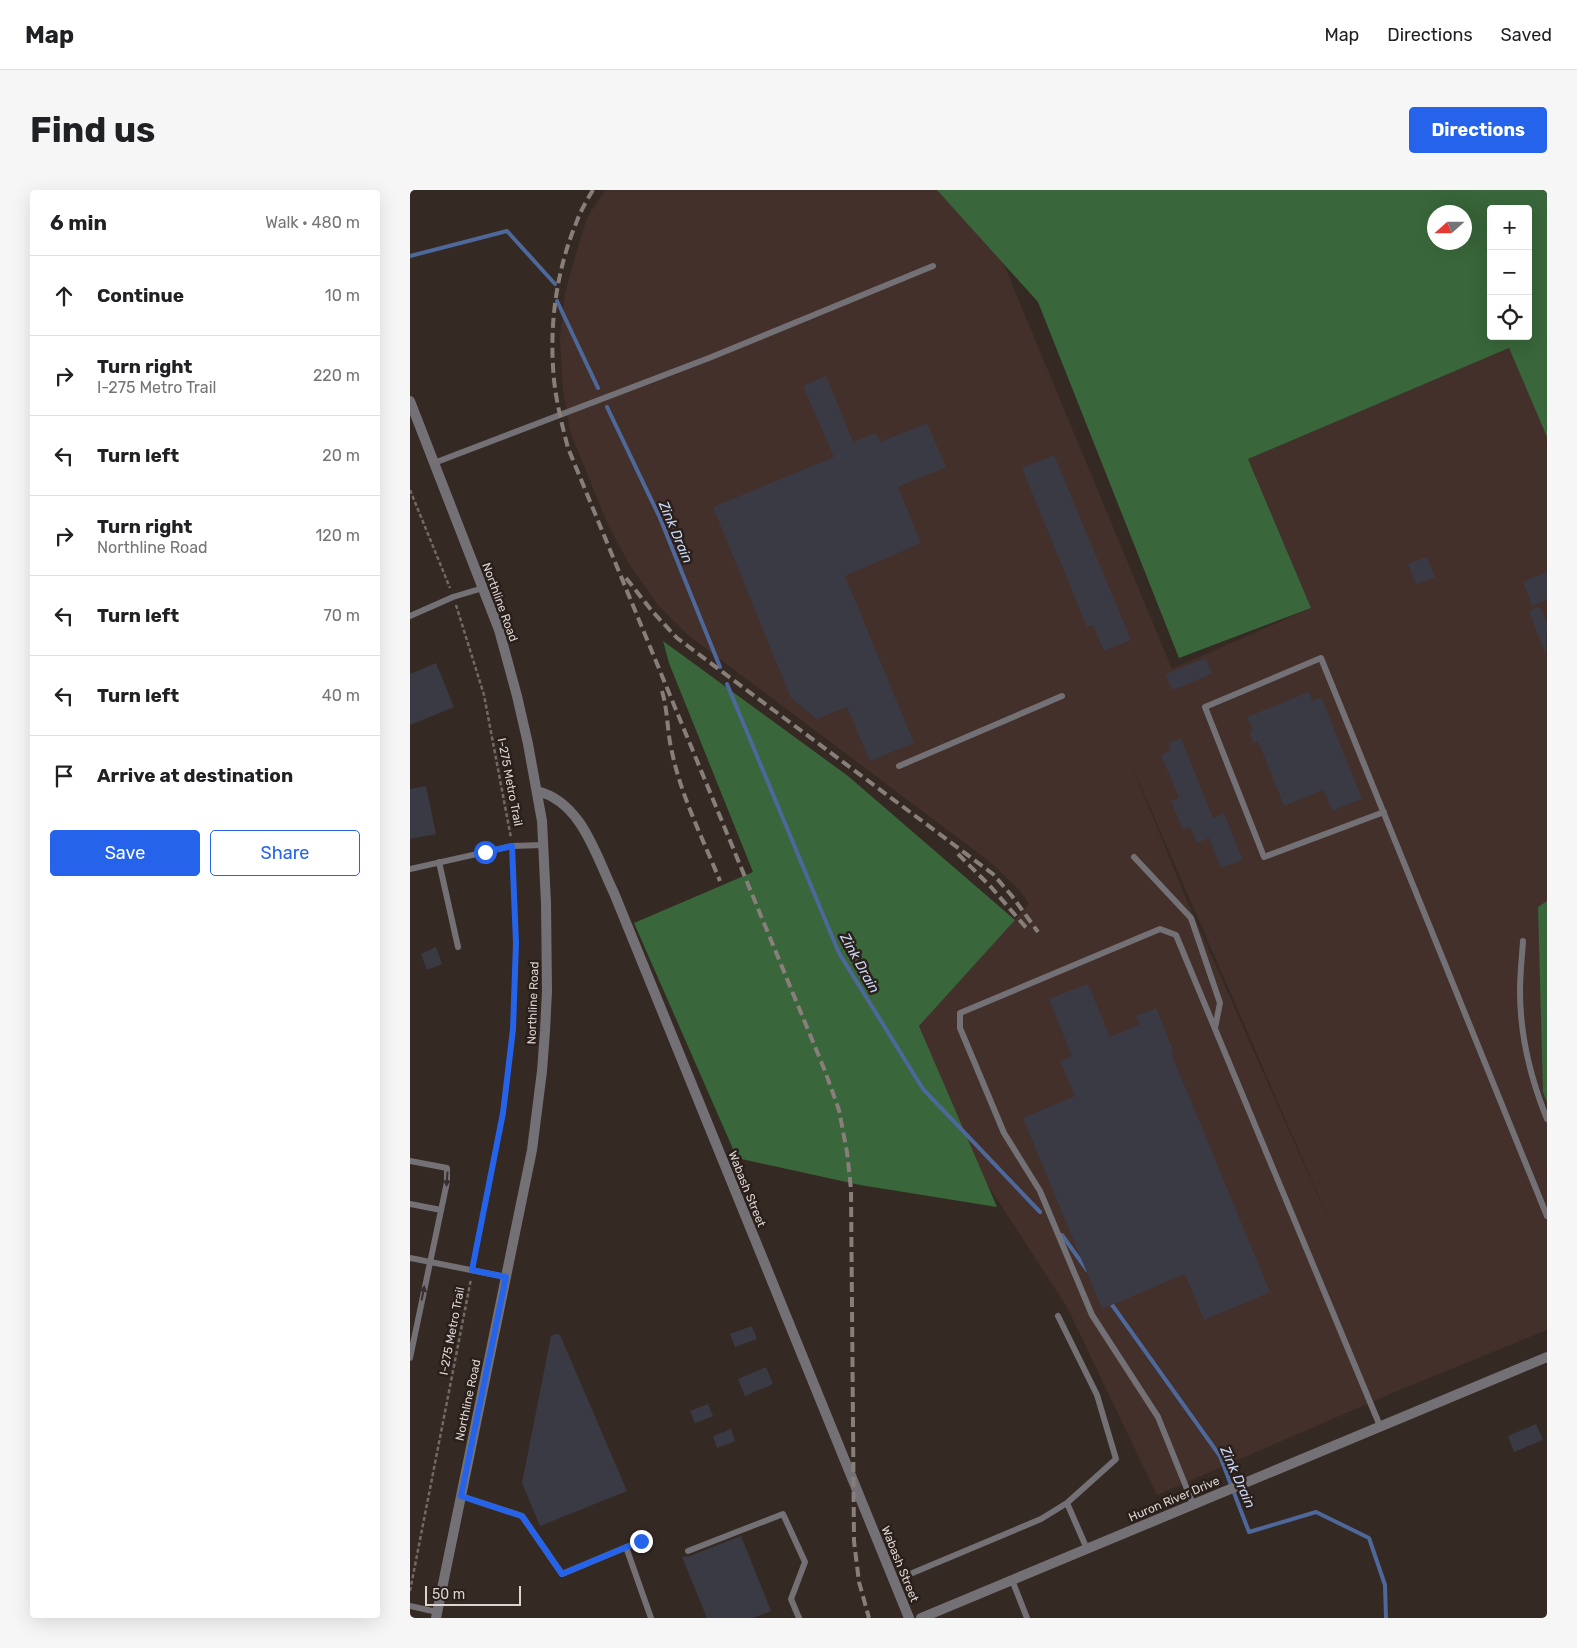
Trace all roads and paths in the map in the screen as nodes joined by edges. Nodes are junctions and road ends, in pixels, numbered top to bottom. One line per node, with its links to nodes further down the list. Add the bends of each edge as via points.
1 (932, 266): 3 (lane, via 709,358)
2 (410, 401): 3 (street, Northline Road)
3 (434, 463): 5 (street, Northline Road)
4 (410, 490): 6 (path, I-275 Metro Trail)
5 (482, 588): 6 (lane); 10 (street, Northline Road, via 499,630 517,696)
6 (453, 597): 7 (lane); 13 (path, I-275 Metro Trail, via 484,695)
7 (410, 616)
8 (1062, 696): 9 (lane)
9 (899, 766)
10 (537, 791): 12 (street, Northline Road); 49 (street, Wabash Street, via 551,794 565,804 581,823 614,893)
11 (1384, 812): 11 (lane, via 1264,857 1205,707 1321,658); 24 (lane)
12 (543, 845): 13 (lane); 28 (street, Northline Road, via 547,951 542,1071 532,1150)
13 (512, 846): 15 (lane); 27 (path, I-275 Metro Trail, via 516,943 513,1029 503,1113)
14 (1134, 857): 19 (lane, via 1191,918 1220,1003)
15 (439, 862): 16 (lane); 18 (lane)
16 (410, 869)
17 (1523, 941): 20 (lane, via 1521,1028 1535,1088)
18 (458, 947)
19 (1215, 1028): 34 (lane); 37 (lane, via 1176,935 1160,929 960,1013 960,1028 1004,1133 1040,1191 1092,1315 1158,1417)
20 (1547, 1119)
21 (410, 1161): 23 (lane, one-way to 23, via 447,1168)
22 (410, 1204): 23 (lane)
23 (441, 1210): 26 (lane)
24 (1547, 1216)
25 (410, 1258): 26 (lane)
26 (429, 1262): 27 (lane); 30 (lane, one-way to 26)
27 (472, 1270): 28 (lane); 44 (path, I-275 Metro Trail)
28 (506, 1277): 35 (street, Northline Road)
29 (410, 1314): 30 (lane)
30 (418, 1316): 33 (lane)
31 (1058, 1316): 36 (lane, via 1097,1395 1116,1459)
32 (1547, 1357): 34 (street, Huron River Drive)
33 (410, 1358)
34 (1380, 1426): 37 (street, Huron River Drive)
35 (461, 1496): 39 (lane, via 522,1516 562,1574); 46 (street, Northline Road)
36 (1067, 1503): 40 (lane); 42 (lane, via 1041,1519)
37 (1192, 1504): 40 (street, Huron River Drive)
38 (641, 1541): 39 (lane)
39 (626, 1548): 47 (lane)
40 (1087, 1549): 43 (street, Huron River Drive)
41 (688, 1551): 48 (lane, via 783,1514 805,1562 791,1599)
42 (910, 1574)
43 (1012, 1580): 50 (street, Huron River Drive); 51 (lane)
44 (410, 1592)
45 (410, 1606): 46 (lane)
46 (436, 1615)
47 (651, 1618)
48 (798, 1618)
49 (909, 1618)
50 (921, 1618)
51 (1027, 1618)

